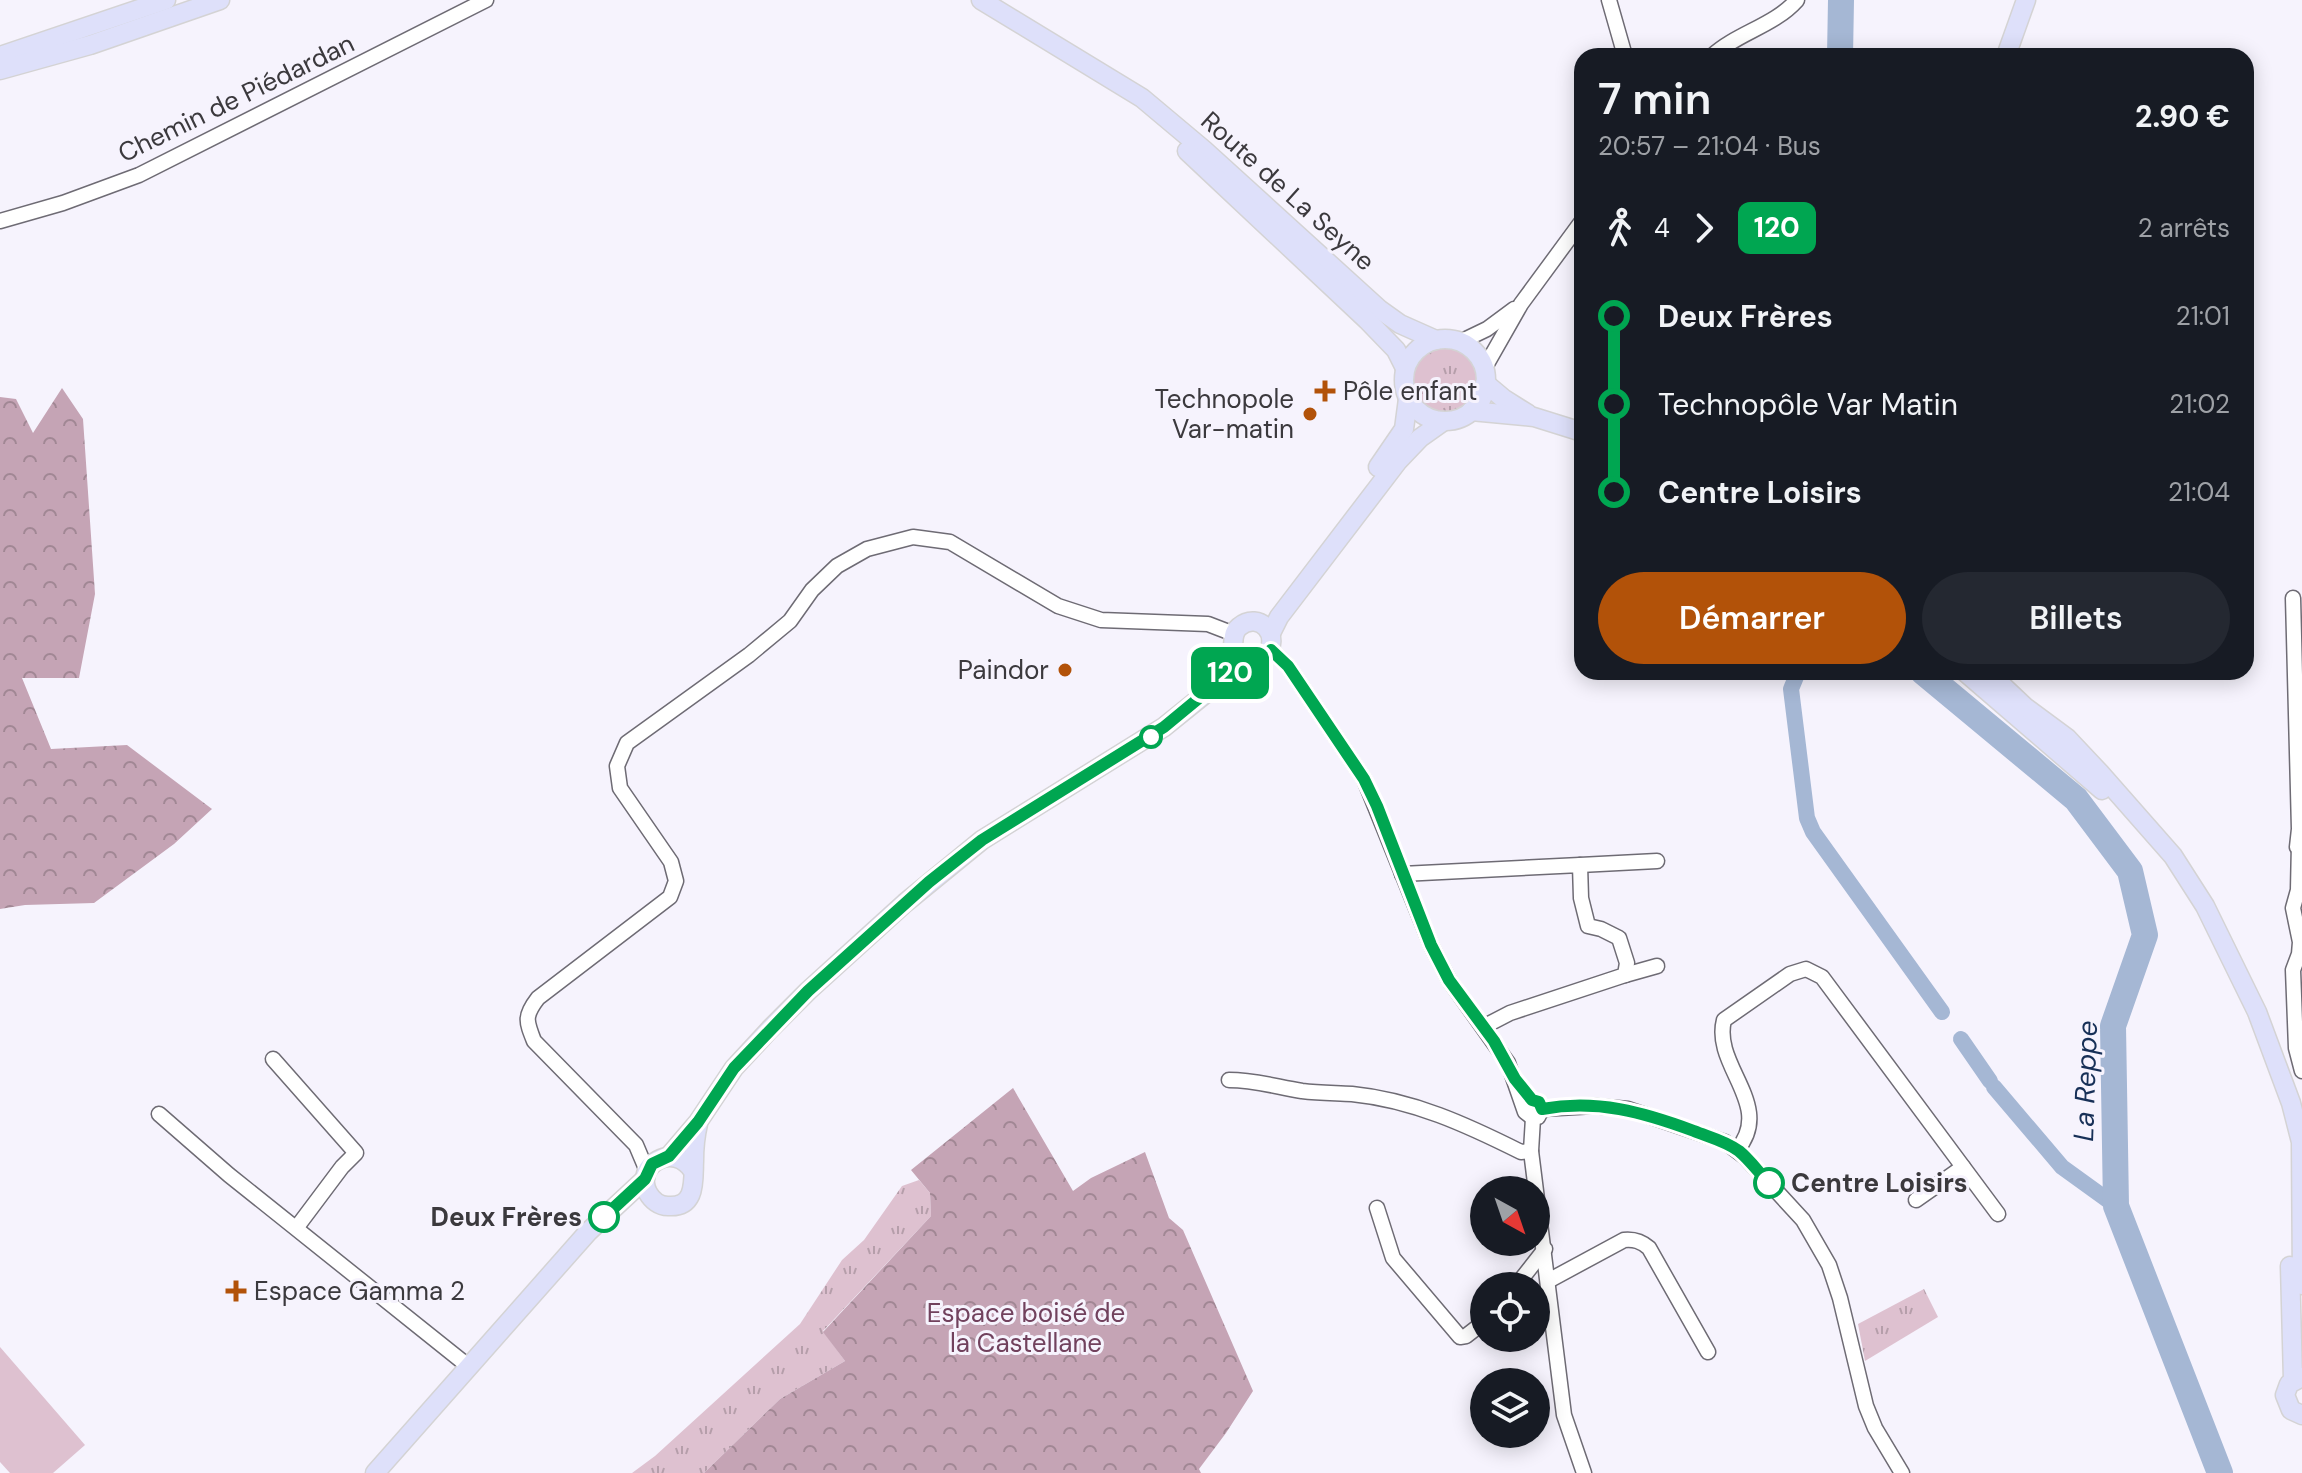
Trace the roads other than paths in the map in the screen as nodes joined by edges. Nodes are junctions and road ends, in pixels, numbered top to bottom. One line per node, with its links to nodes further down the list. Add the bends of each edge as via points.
1 (166, 0): 11 (main road)
2 (220, 0): 12 (main road)
3 (486, 0): 14 (street, Chemin de Piédardan, via 139,175)
4 (981, 0): 13 (main road, Route de La Seyne)
5 (1609, 0): 8 (street)
6 (1797, 0): 9 (street)
7 (2026, 0): 10 (main road)
8 (1623, 48)
9 (1721, 48)
10 (2009, 48)
11 (0, 56)
12 (0, 70)
13 (1106, 78): 17 (main road, Route de La Seyne, via 1142,98 1192,140 1379,309); 19 (main road, Route de La Seyne, via 1367,320 1396,350)
14 (0, 221)
15 (1574, 232): 16 (street)
16 (1521, 304): 18 (street); 20 (street)
17 (1436, 340): 18 (main road); 19 (main road, via 1412,355)
18 (1460, 342): 20 (main road, via 1479,358)
19 (1405, 368): 21 (main road)
20 (1485, 376): 22 (main road, via 1483,394); 23 (main road, via 1504,399)
21 (1408, 399): 24 (main road, via 1423,415); 27 (main road, via 1404,429 1396,443 1280,597)
22 (1471, 411): 23 (main road); 24 (main road)
23 (1534, 417): 25 (main road)
24 (1444, 421): 28 (main road, via 1398,461 1279,617)
25 (1574, 430)
26 (2293, 598): 34 (street)
27 (1255, 622): 28 (main road, via 1261,623); 29 (main road, via 1242,625)
28 (1271, 642): 29 (main road, via 1259,660); 37 (street, via 1364,779)
29 (1238, 647): 47 (main road, via 1204,693 1164,727 982,840 842,958 734,1068); 48 (street, via 1208,624 1101,620 1058,606 950,542 913,537 867,549 837,566 790,621 627,743 617,766 620,788 671,862 676,881 670,897 529,1010 526,1023 534,1041)
30 (1974, 680): 33 (main road)
31 (1996, 680): 33 (main road, via 2067,738)
32 (2302, 831): 34 (street)
33 (2154, 835): 44 (main road, via 2212,919 2257,1012)
34 (2300, 849): 42 (street, via 2293,908 2300,942 2293,970)
35 (1657, 861): 36 (street)
36 (1580, 865): 37 (street); 39 (street, via 1588,926 1619,938)
37 (1402, 874): 40 (street, via 1449,980)
38 (1657, 966): 39 (street)
39 (1625, 975): 40 (street)
40 (1483, 1027): 45 (street)
41 (273, 1059): 61 (street, via 356,1153)
42 (2302, 1071)
43 (1229, 1080): 50 (street, via 1410,1105 1521,1152)
44 (2291, 1103): 65 (main road, via 2301,1142); 70 (main road, via 2290,1257)
45 (1533, 1109): 49 (street, via 1628,1109); 50 (street)
46 (159, 1114): 61 (street)
47 (698, 1122): 51 (main road); 53 (main road)
48 (636, 1145): 51 (street); 54 (street)
49 (1737, 1150): 52 (street, via 1751,1118 1724,1045 1724,1020 1790,974 1806,969 1822,977); 74 (street, via 1803,1220 1829,1265 1866,1406)
50 (1531, 1151): 55 (street)
51 (667, 1156): 53 (main road, via 683,1160); 54 (main road, via 652,1164)
52 (1963, 1167): 56 (street); 59 (street)
53 (693, 1171): 57 (main road, via 695,1188 685,1201 670,1207)
54 (646, 1175): 57 (main road); 60 (main road)
55 (1535, 1176)
56 (1916, 1200)
57 (654, 1201): 60 (main road)
58 (1377, 1208): 67 (street, via 1393,1258 1460,1337)
59 (1998, 1214)
60 (604, 1217): 69 (main road)
61 (297, 1227): 69 (street)
62 (1540, 1256): 63 (street)
63 (1527, 1272)
64 (1550, 1280): 68 (street, via 1624,1240 1643,1243)
65 (2302, 1285)
66 (1550, 1298): 73 (street, via 1564,1415)
67 (1470, 1333)
68 (1708, 1352)
69 (468, 1366): 72 (main road)
70 (2298, 1379): 71 (main road, via 2285,1395)
71 (2300, 1418)
72 (375, 1473)
73 (1584, 1473)
74 (1902, 1473)

